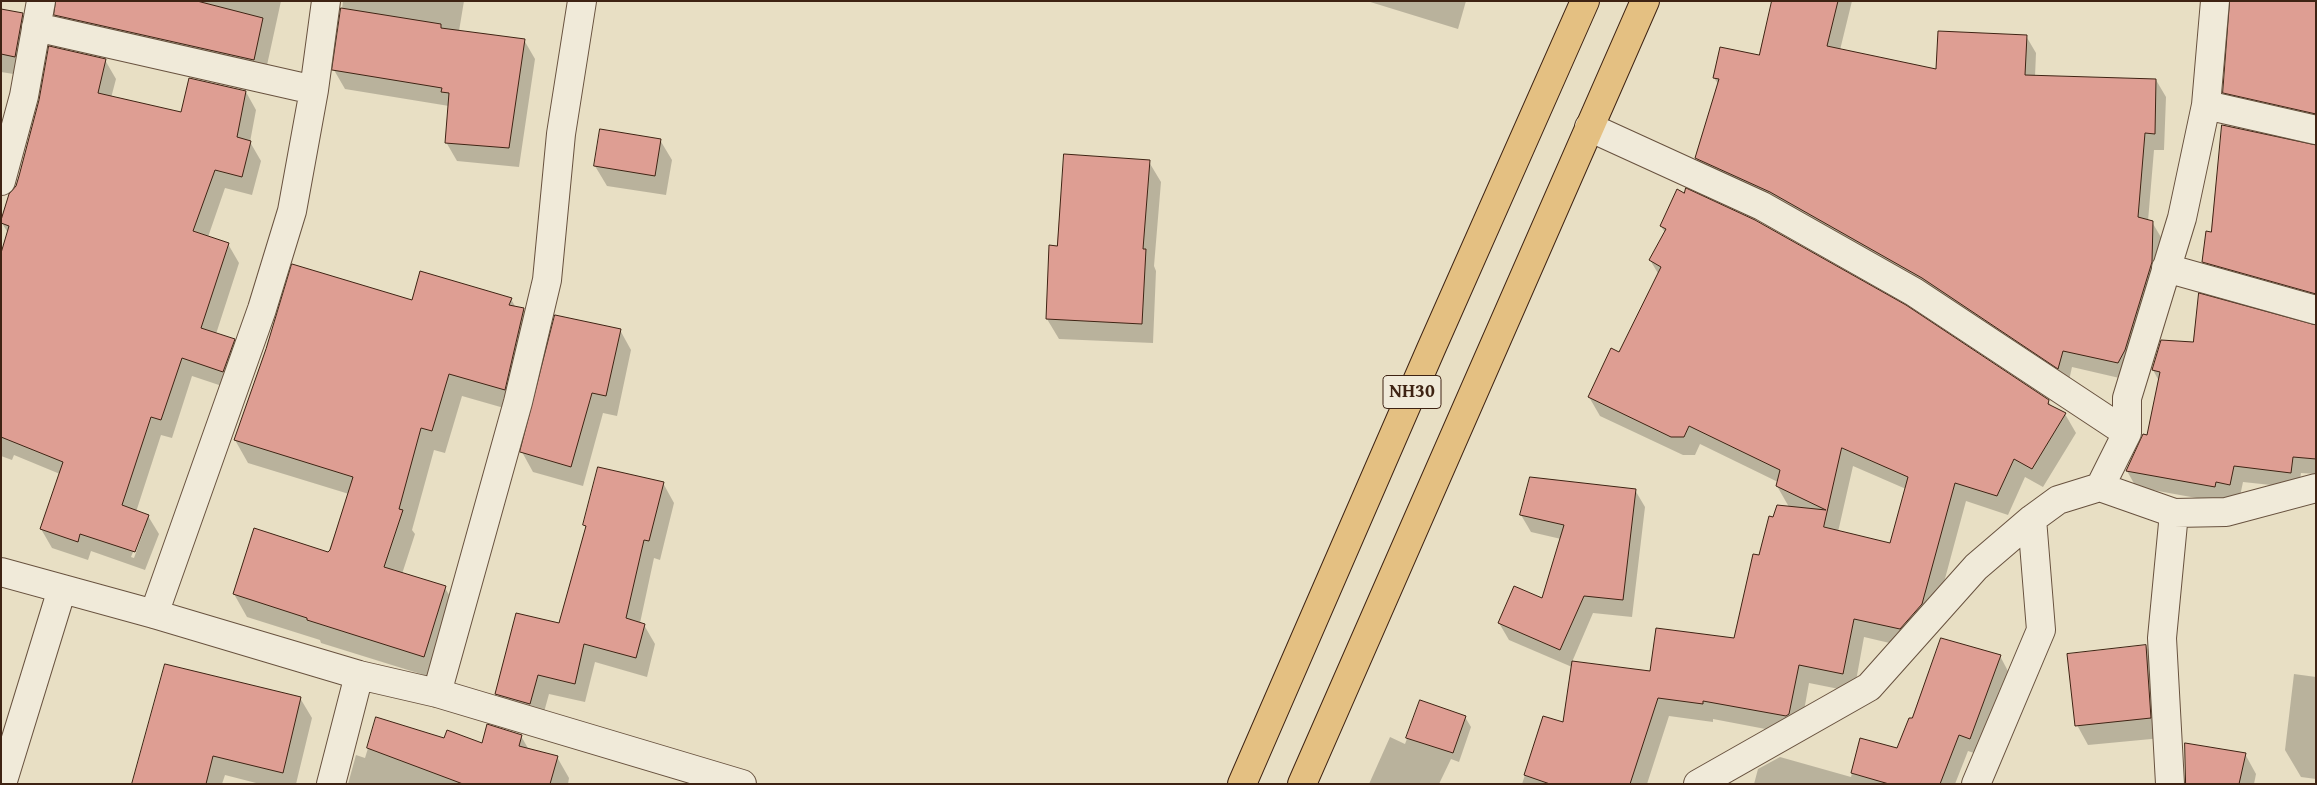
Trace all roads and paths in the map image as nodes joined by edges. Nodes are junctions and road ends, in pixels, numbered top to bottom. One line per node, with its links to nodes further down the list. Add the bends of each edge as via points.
1 (326, 1): 7 (street)
2 (582, 1): 24 (street, via 561,134 547,280 518,402)
3 (1586, 1): 28 (highway, NH30)
4 (1644, 1): 10 (highway, NH30)
5 (2215, 1): 9 (street)
6 (39, 14): 7 (street); 8 (street)
7 (314, 90): 22 (street, via 292,211 262,309)
8 (12, 94): 12 (street)
9 (2206, 105): 11 (street); 13 (street, via 2182,218)
10 (1589, 127): 15 (street, via 1762,206 1897,282); 29 (highway, NH30)
11 (2316, 130)
12 (1, 181)
13 (2166, 268): 14 (street); 15 (street, via 2126,398)
14 (2316, 310)
15 (2126, 433): 16 (street)
16 (2100, 487): 18 (street); 19 (street, via 2058,500)
17 (2316, 488): 18 (street, via 2226,512)
18 (2174, 513): 32 (street, via 2162,638)
19 (2032, 519): 30 (street, via 1976,567 1869,687); 31 (street, via 2042,630)
20 (1, 572): 21 (street)
21 (62, 588): 22 (street); 25 (street)
22 (154, 614): 23 (street)
23 (359, 675): 24 (street); 26 (street)
24 (437, 693): 27 (street)
25 (2, 784)
26 (331, 784)
27 (742, 784)
28 (1242, 784)
29 (1302, 784)
30 (1698, 784)
31 (1976, 784)
32 (2170, 784)

